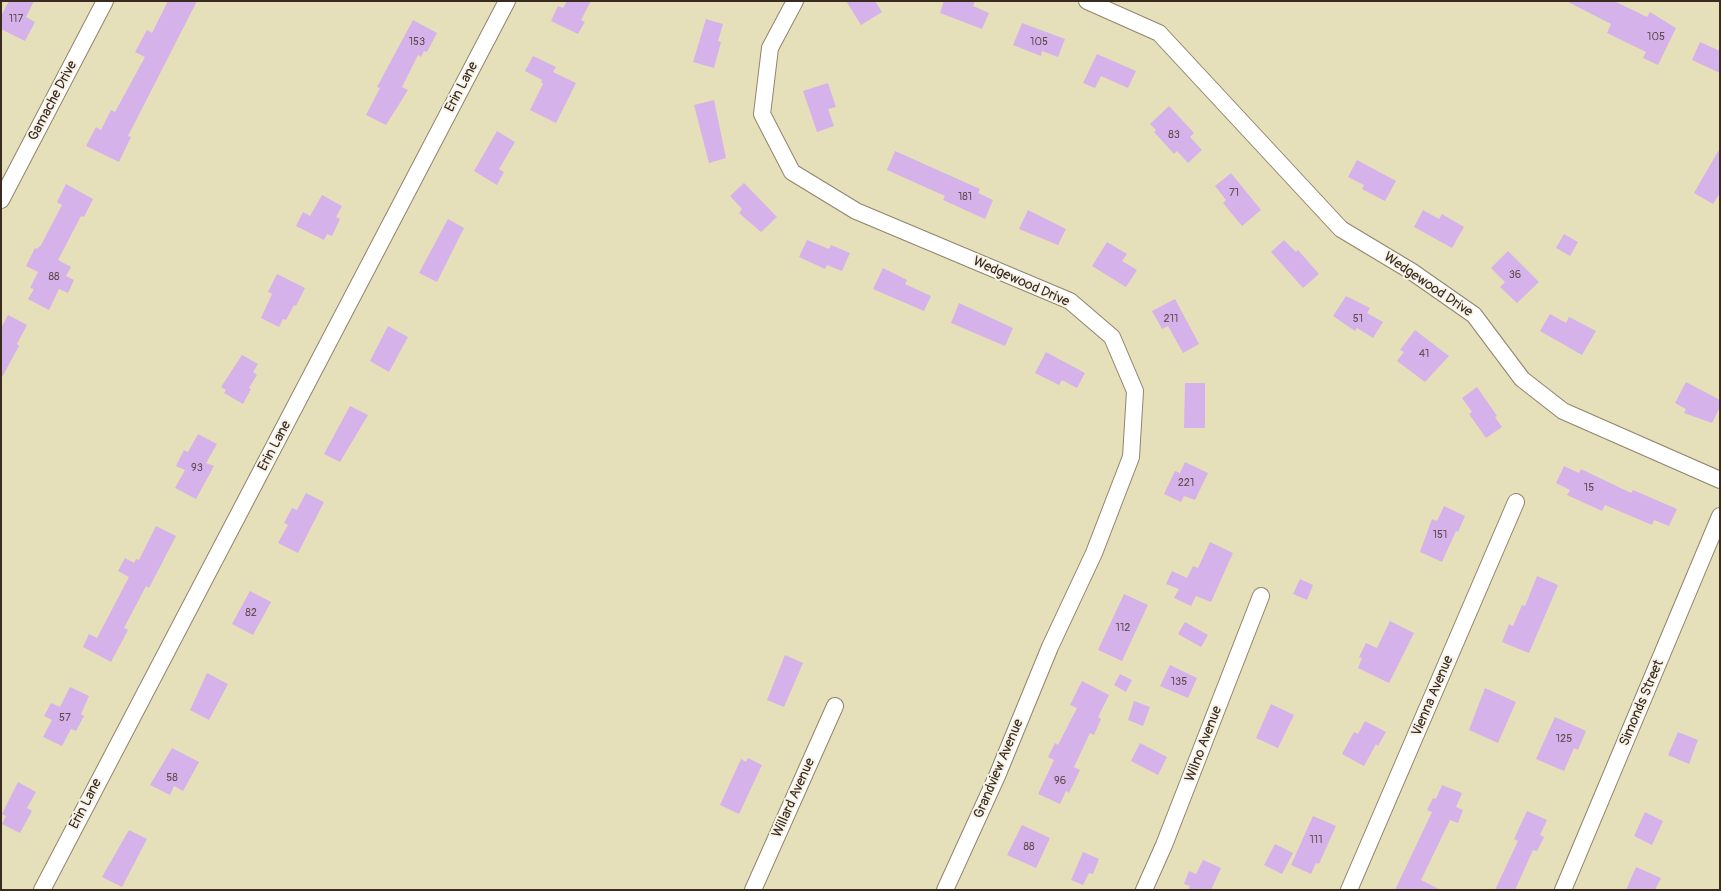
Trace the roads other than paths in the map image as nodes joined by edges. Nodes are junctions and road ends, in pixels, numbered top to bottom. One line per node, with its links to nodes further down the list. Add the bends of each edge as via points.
1 (105, 1): 5 (street, Gamache Drive)
2 (507, 1): 12 (street, Erin Lane)
3 (795, 1): 10 (street, Wedgewood Drive, via 770,48 762,114 792,172 856,211 1070,302 1112,337 1135,391 1131,457 1094,553)
4 (1087, 1): 6 (street, Wedgewood Drive, via 1160,33 1341,229 1411,271 1474,315 1522,378 1563,411)
5 (1, 200)
6 (1720, 480)
7 (1516, 502): 16 (street, Vienna Avenue)
8 (1720, 516): 17 (street, Simonds Street)
9 (1261, 596): 15 (street, Wilno Avenue)
10 (1050, 647): 14 (street, Grandview Avenue, via 997,776)
11 (835, 706): 13 (street, Willard Avenue)
12 (42, 890)
13 (753, 890)
14 (945, 890)
15 (1144, 890)
16 (1349, 890)
17 (1563, 890)

